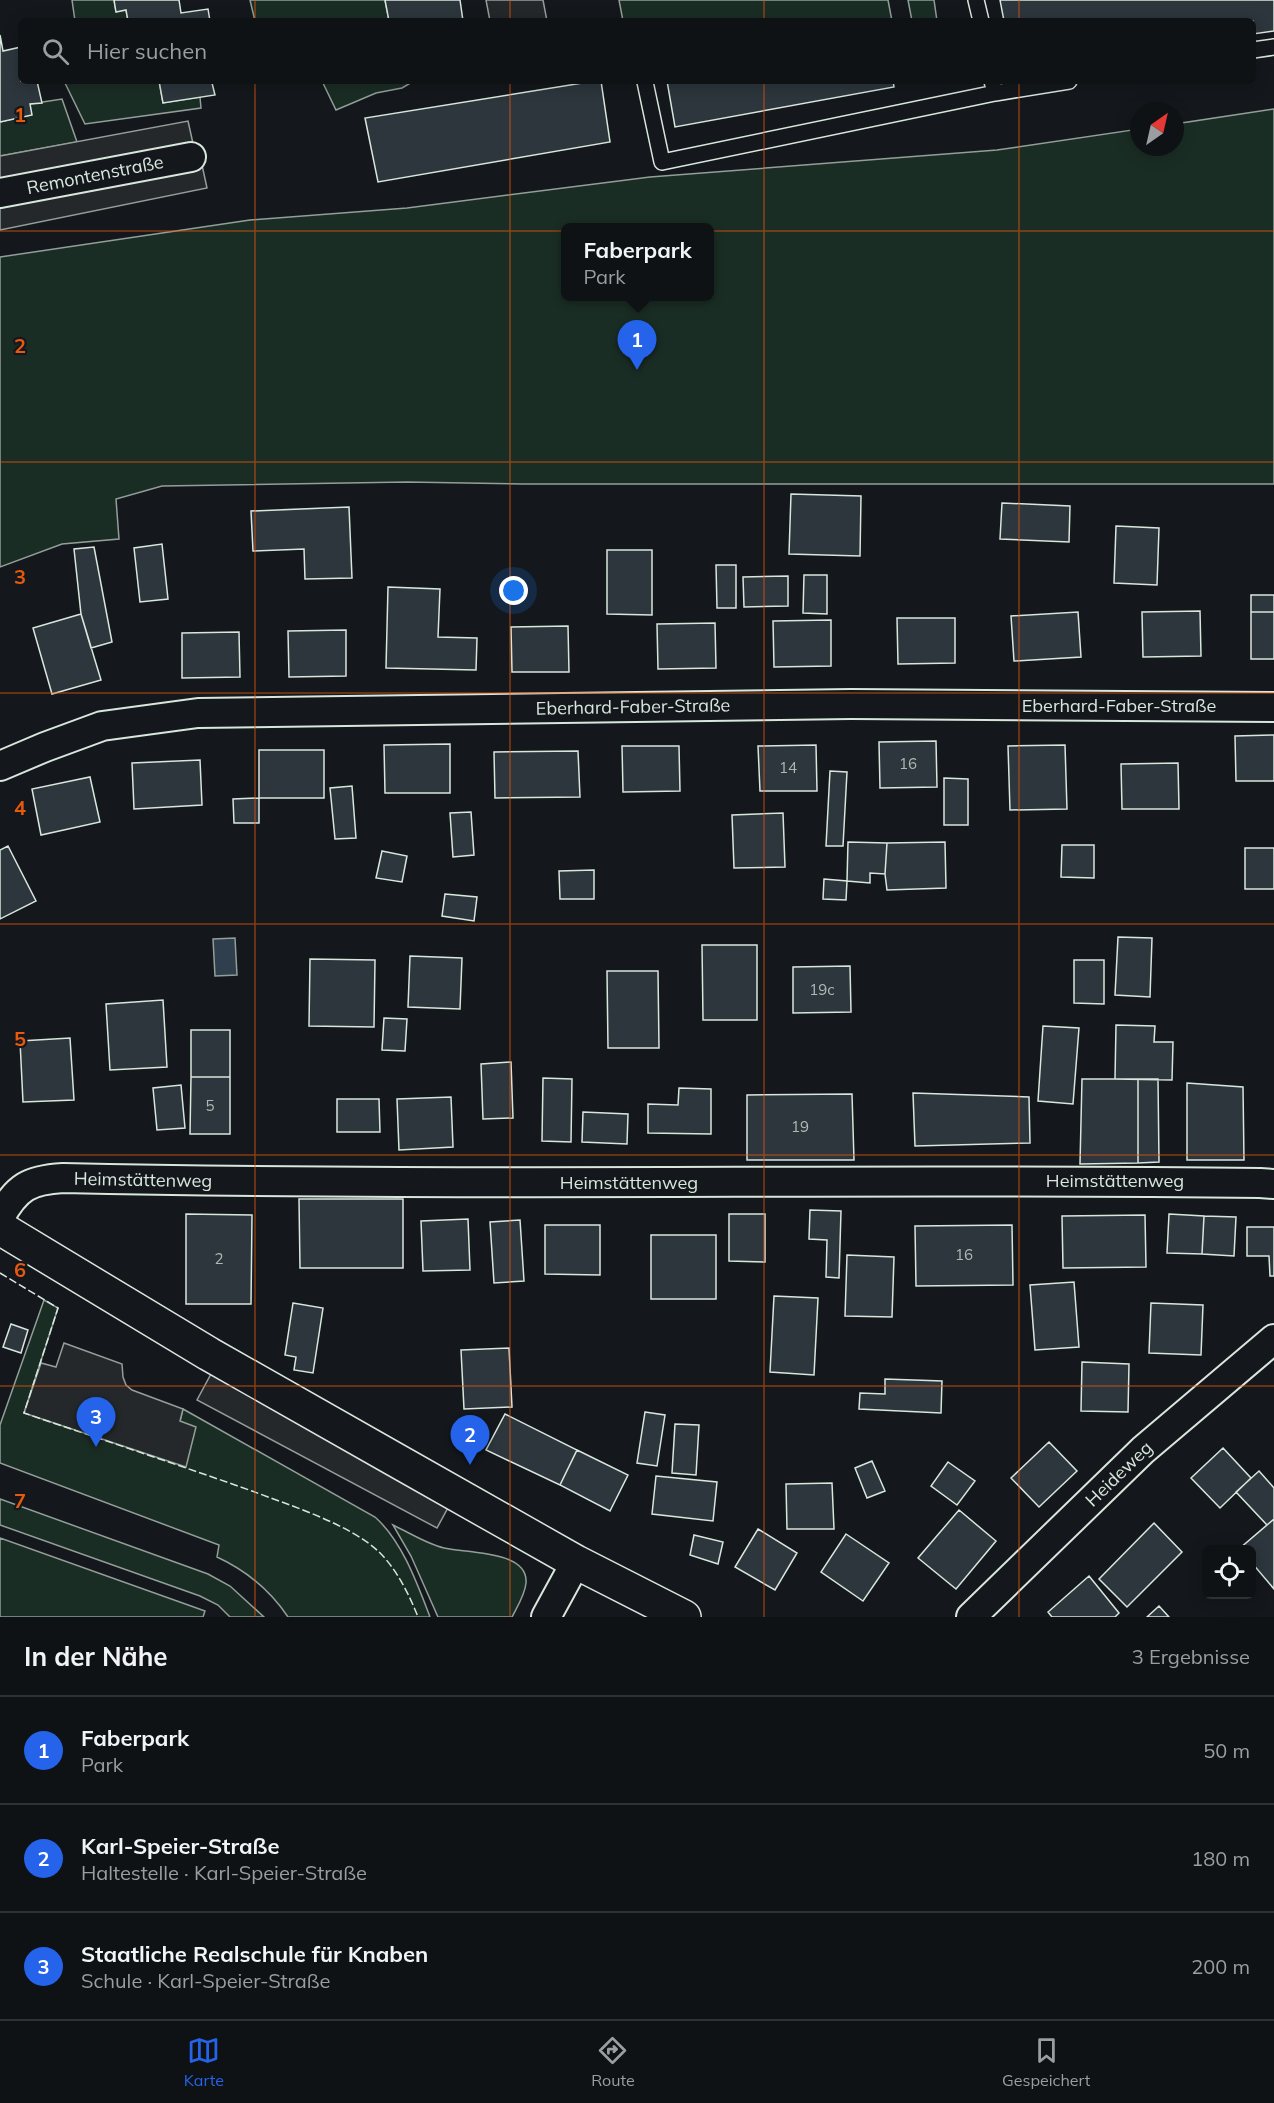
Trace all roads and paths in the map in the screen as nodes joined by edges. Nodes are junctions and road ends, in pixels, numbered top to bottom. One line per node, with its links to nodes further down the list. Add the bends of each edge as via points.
1 (976, 0): 2 (lane)
2 (980, 18)
3 (1274, 47): 4 (lane)
4 (1256, 50)
5 (645, 84): 7 (lane, via 662,162)
6 (1032, 84): 7 (lane)
7 (994, 87)
8 (191, 157): 9 (street, Remontenstraße)
9 (0, 193)
10 (1274, 707): 11 (street, Eberhard-Faber-Straße, via 851,704 198,713 102,726)
11 (0, 766)
12 (1274, 1184): 13 (street, Heimstättenweg, via 1066,1180 266,1183 63,1178 28,1184)
13 (0, 1217)
14 (0, 1228): 16 (street, via 209,1354)
15 (1274, 1339): 19 (street, Heideweg, via 1143,1450)
16 (576, 1562): 17 (street); 18 (street)
17 (546, 1617)
18 (684, 1617)
19 (971, 1617)

